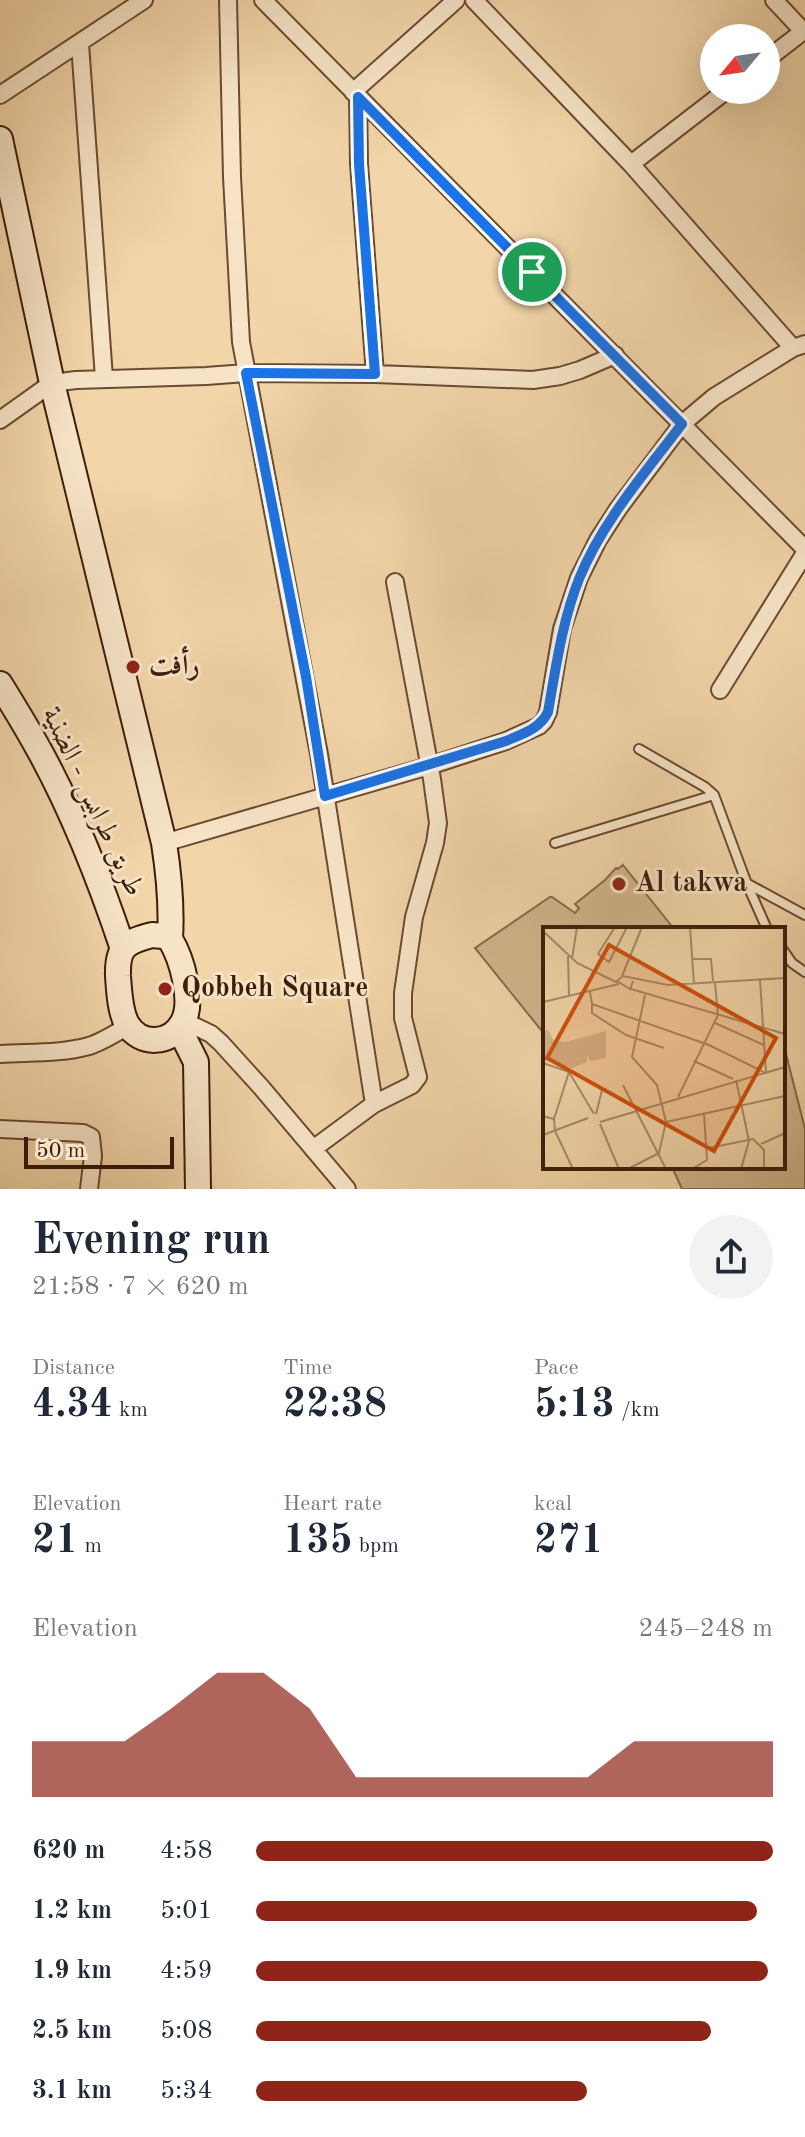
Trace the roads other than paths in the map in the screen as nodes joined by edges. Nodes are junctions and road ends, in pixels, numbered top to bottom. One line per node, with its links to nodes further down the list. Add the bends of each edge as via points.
1 (144, 0): 8 (street)
2 (228, 0): 17 (street, via 232,177)
3 (263, 0): 10 (street)
4 (456, 0): 10 (street)
5 (474, 0): 14 (street)
6 (774, 0): 7 (street)
7 (804, 31): 9 (street)
8 (80, 44): 11 (street); 19 (street)
9 (780, 49)
10 (355, 94): 16 (street); 18 (street)
11 (0, 95)
12 (709, 104): 14 (street)
13 (0, 139): 20 (main road)
14 (631, 164): 15 (street)
15 (799, 346): 22 (street, via 714,397)
16 (615, 355): 18 (street, via 580,370 533,380); 22 (street)
17 (246, 373): 18 (street); 19 (street); 30 (street)
18 (375, 374)
19 (104, 378): 20 (street)
20 (52, 383): 21 (street); 31 (main road)
21 (0, 420)
22 (682, 424): 23 (street); 28 (street, via 618,509 579,578 562,629 544,721 506,741)
23 (805, 551): 26 (street)
24 (395, 582): 28 (street)
25 (0, 684): 37 (main road, طريق طرابس - الضنية, via 75,825)
26 (720, 690)
27 (639, 749): 29 (lane)
28 (429, 766): 30 (street); 43 (street, via 437,833 414,917 403,993 403,1018 418,1077)
29 (714, 795): 32 (lane); 33 (lane)
30 (325, 796): 31 (street); 43 (street)
31 (164, 843): 36 (main road)
32 (555, 843)
33 (747, 884): 34 (lane); 35 (lane)
34 (805, 915)
35 (766, 927)
36 (170, 939): 37 (main road, via 152,935 128,942); 40 (main road, via 186,983)
37 (123, 949): 41 (main road, via 118,978)
38 (785, 953): 39 (lane)
39 (805, 972)
40 (182, 1024): 41 (main road, via 168,1038 151,1040); 45 (street, via 201,1028 221,1043); 47 (main road, via 196,1062)
41 (128, 1026): 42 (street, via 80,1048)
42 (0, 1054)
43 (374, 1104): 45 (street)
44 (0, 1129): 46 (street, via 91,1137)
45 (313, 1149): 48 (street)
46 (89, 1189)
47 (198, 1189)
48 (347, 1189)

